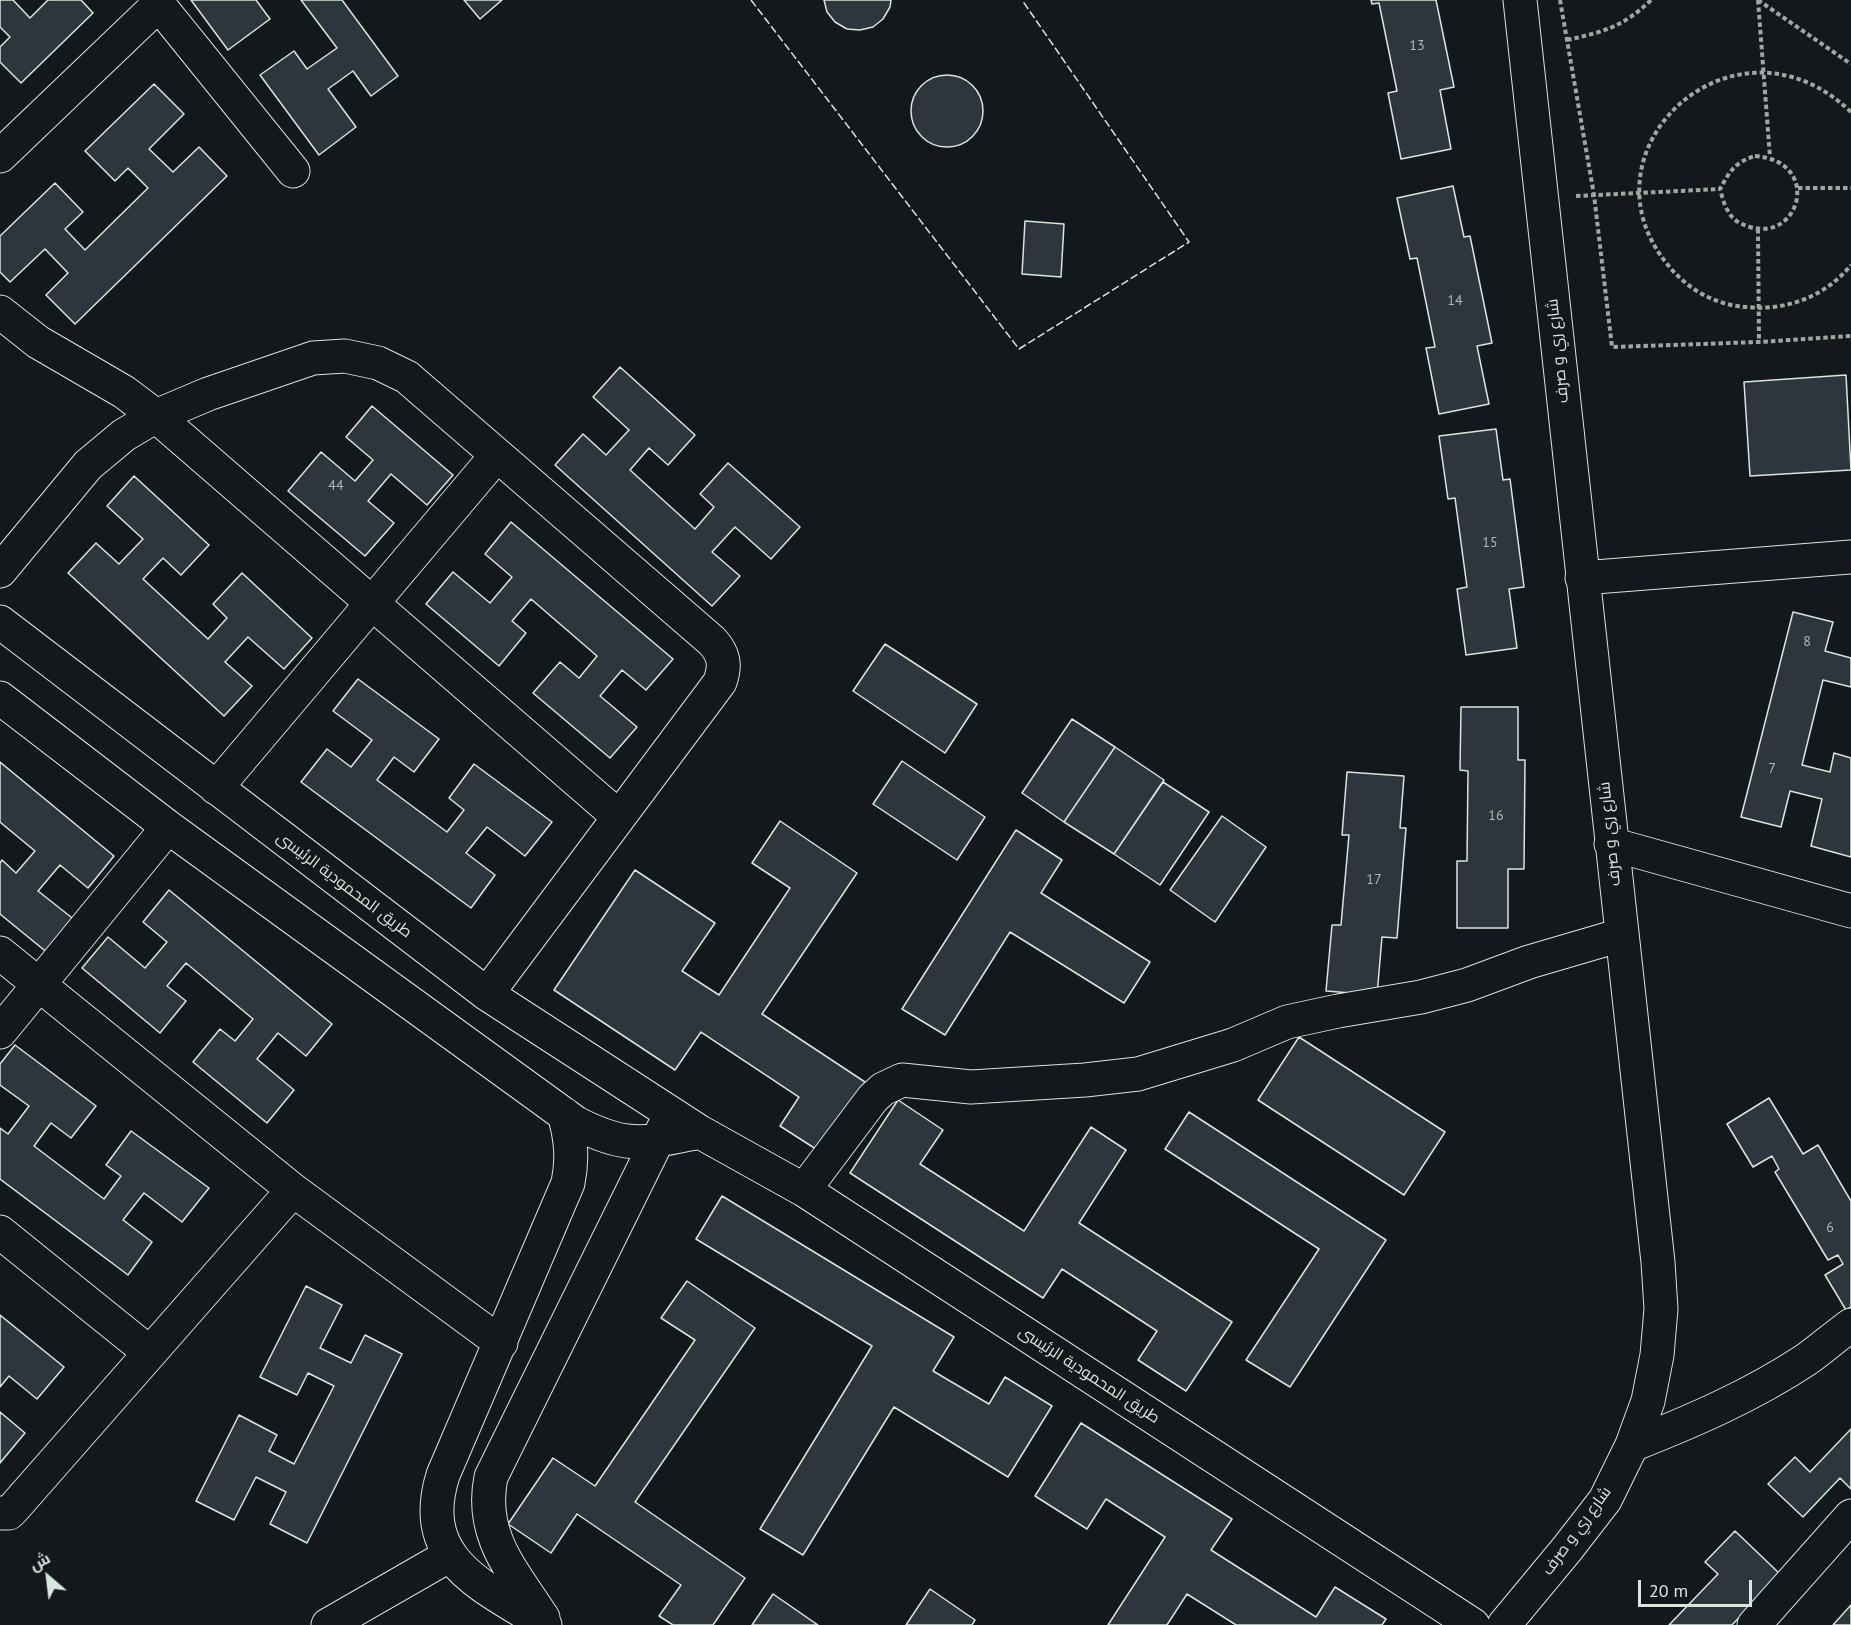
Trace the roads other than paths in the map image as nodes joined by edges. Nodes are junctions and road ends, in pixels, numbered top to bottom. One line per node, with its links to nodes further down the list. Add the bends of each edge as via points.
1 (1520, 0): 10 (street, شارع ري و صرف)
2 (157, 2): 3 (street); 4 (street)
3 (0, 156)
4 (293, 171)
5 (0, 313): 6 (street, via 38,342 124,392)
6 (156, 416): 7 (street, via 281,368 313,358 345,356 378,363 407,377); 9 (street, via 124,435 88,465); 11 (street)
7 (497, 455): 11 (street); 15 (street, via 712,641 724,659 720,682)
8 (1851, 557): 10 (street)
9 (0, 571)
10 (1582, 578): 17 (street, شارع ري و صرف)
11 (372, 603): 14 (street); 15 (street)
12 (0, 622): 14 (street, طريق المحمودية الرئيسى)
13 (0, 698): 16 (street)
14 (216, 788): 22 (street, طريق المحمودية الرئيسى)
15 (620, 817): 22 (street)
16 (168, 827): 21 (street); 24 (street)
17 (1611, 844): 18 (street); 19 (street, شارع ري و صرف)
18 (1851, 911)
19 (1622, 935): 27 (street, via 1421,997 1287,1022 1233,1045 1138,1074 971,1087 902,1080 873,1098); 32 (street, شارع ري و صرف, via 1661,1309 1648,1401)
20 (0, 953): 21 (street)
21 (39, 985): 23 (street); 26 (street)
22 (487, 994): 25 (street, طريق المحمودية الرئيسى)
23 (0, 1032)
24 (564, 1114): 25 (street, via 608,1138 641,1143); 30 (street, via 571,1149 568,1183)
25 (664, 1127): 27 (street, طريق المحمودية الرئيسى, via 700,1132); 37 (street, via 491,1477 488,1509 495,1541)
26 (293, 1190): 30 (street); 31 (street)
27 (804, 1190): 38 (street, طريق المحمودية الرئيسى)
28 (0, 1232): 31 (street)
29 (1851, 1325): 32 (street, via 1806,1359 1751,1392)
30 (501, 1343): 35 (street, via 438,1491 437,1524)
31 (150, 1353): 33 (street, via 14,1509)
32 (1632, 1445): 39 (street, شارع ري و صرف, via 1605,1500)
33 (0, 1513)
34 (1851, 1516): 40 (street)
35 (450, 1555): 36 (street); 37 (street, via 473,1579)
36 (328, 1625)
37 (546, 1625)
38 (1473, 1625)
39 (1504, 1625)
40 (1754, 1625)

